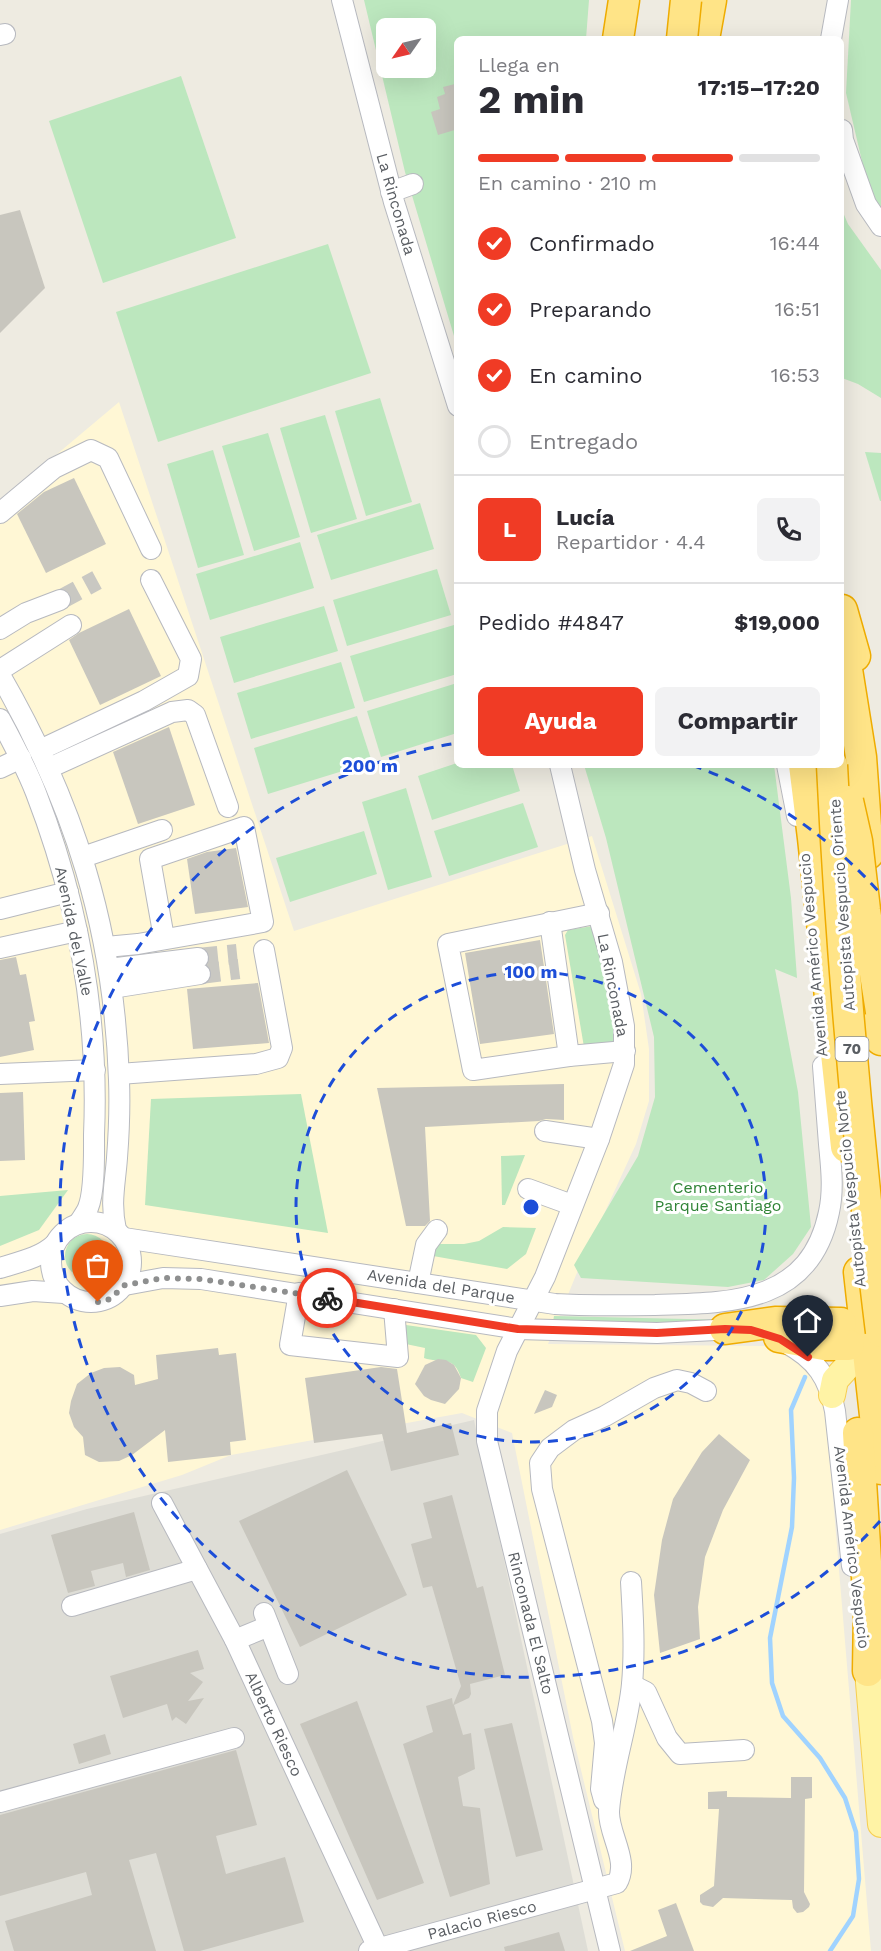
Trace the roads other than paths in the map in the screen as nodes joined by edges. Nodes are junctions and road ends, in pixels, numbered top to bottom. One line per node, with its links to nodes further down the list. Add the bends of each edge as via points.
1 (342, 0): 17 (street, La Rinconada)
2 (615, 0): 8 (highway)
3 (624, 0): 9 (highway)
4 (631, 0): 10 (highway)
5 (687, 0): 11 (highway); 12 (highway, bridge)
6 (711, 0): 13 (highway)
7 (838, 0): 14 (street)
8 (610, 36)
9 (618, 36)
10 (626, 36)
11 (677, 36)
12 (682, 36)
13 (705, 36)
14 (832, 36)
15 (844, 143): 18 (street, via 866,204)
16 (413, 184): 17 (street)
17 (391, 192): 19 (street, La Rinconada)
18 (881, 226)
19 (454, 393)
20 (0, 513): 21 (street, via 54,468 91,450 108,458)
21 (151, 549)
22 (151, 580): 31 (street, via 191,659 188,676)
23 (60, 600): 26 (street)
24 (844, 617): 40 (highway, via 862,684)
25 (71, 625): 28 (street)
26 (0, 628)
27 (844, 651): 56 (highway, via 861,757)
28 (0, 670)
29 (0, 675): 31 (street)
30 (0, 719): 32 (street, Avenida del Valle)
31 (40, 750): 34 (street)
32 (21, 758): 33 (street); 44 (street, Avenida del Valle)
33 (0, 768)
34 (49, 768): 41 (street, via 172,712 188,710 195,715); 43 (street)
35 (561, 768): 46 (street, La Rinconada)
36 (788, 768): 79 (street, Avenida Américo Vespucio, via 813,928 832,1176 830,1204 824,1229 808,1260 767,1292 746,1299)
37 (804, 768): 71 (highway, Autopista Vespucio Norte / 70)
38 (832, 768): 81 (highway, Autopista Vespucio Oriente / 70, bridge, via 863,1188)
39 (839, 768): 55 (highway, bridge, via 857,841)
40 (881, 789)
41 (228, 807)
42 (162, 830): 43 (street)
43 (83, 856): 50 (street)
44 (68, 892): 45 (street); 48 (street, Avenida del Valle)
45 (0, 909)
46 (599, 913): 47 (street); 57 (street, La Rinconada, via 612,962)
47 (550, 922): 58 (street); 58 (street, via 448,944 473,1070)
48 (78, 932): 51 (street); 59 (street, Avenida del Valle, via 89,992)
49 (164, 939): 49 (street, via 150,859 244,827 263,922); 50 (street)
50 (105, 947): 54 (street)
51 (0, 948)
52 (264, 950): 61 (street, via 282,1048 278,1058 256,1064)
53 (199, 966): 54 (street)
54 (111, 979): 61 (street)
55 (881, 1012)
56 (881, 1040)
57 (625, 1051): 58 (street); 63 (street, La Rinconada, via 619,1084)
58 (569, 1056)
59 (95, 1070): 60 (street); 66 (street, Avenida del Valle, via 91,1192 89,1207)
60 (0, 1074)
61 (119, 1074): 68 (street, via 111,1209)
62 (545, 1131): 63 (street)
63 (599, 1139): 65 (street, La Rinconada)
64 (528, 1189): 65 (street)
65 (572, 1205): 77 (street, La Rinconada)
66 (79, 1223): 68 (street, via 98,1222); 69 (street)
67 (437, 1230): 72 (street, via 426,1245)
68 (120, 1234): 72 (street, Avenida del Parque); 73 (street, via 132,1260)
69 (55, 1244): 70 (street, via 35,1257); 74 (street, via 51,1270)
70 (0, 1268)
71 (860, 1277): 86 (highway, Autopista Vespucio Norte / 70); 92 (highway, via 856,1360 869,1610)
72 (418, 1283): 77 (street, Avenida del Parque)
73 (125, 1285): 74 (street, via 110,1299 98,1302 80,1301); 75 (street, Avenida del Parque, via 185,1278)
74 (64, 1293): 76 (street, via 33,1291)
75 (299, 1293): 78 (street, Avenida del Parque); 78 (street, via 290,1345 398,1357)
76 (0, 1296)
77 (534, 1301): 79 (street, Avenida del Parque); 80 (street, Rinconada El Salto)
78 (393, 1309): 80 (street, Avenida del Parque)
79 (724, 1315): 80 (street, Avenida del Parque, via 657,1333); 82 (street, Avenida del Parque); 83 (highway, via 775,1322)
80 (518, 1329): 100 (street, Rinconada El Salto, via 487,1411 487,1441)
81 (881, 1332)
82 (770, 1335): 83 (highway); 85 (street, Avenida Américo Vespucio, via 808,1357 825,1378)
83 (845, 1345): 85 (main road)
84 (706, 1391): 98 (street, via 677,1380 654,1388 574,1430 550,1448 540,1463 542,1489 602,1721 605,1743 601,1789)
85 (832, 1395): 92 (street, Avenida Américo Vespucio)
86 (881, 1469)
87 (162, 1503): 88 (street, Alberto Riesco)
88 (197, 1569): 90 (street); 91 (street, Alberto Riesco)
89 (631, 1582): 94 (street)
90 (72, 1606)
91 (235, 1640): 93 (street, via 266,1619); 101 (street, Alberto Riesco)
92 (868, 1671): 99 (main road, Avenida Américo Vespucio)
93 (288, 1674)
94 (632, 1685): 96 (street, via 646,1692 667,1738 680,1754); 98 (street)
95 (234, 1738): 97 (street)
96 (744, 1750)
97 (0, 1802)
98 (609, 1814): 100 (street, Palacio Riesco, via 621,1875 617,1883)
99 (881, 1824)
100 (596, 1888): 101 (street, Palacio Riesco); 102 (street, Rinconada El Salto)
101 (373, 1950)
102 (610, 1951)

